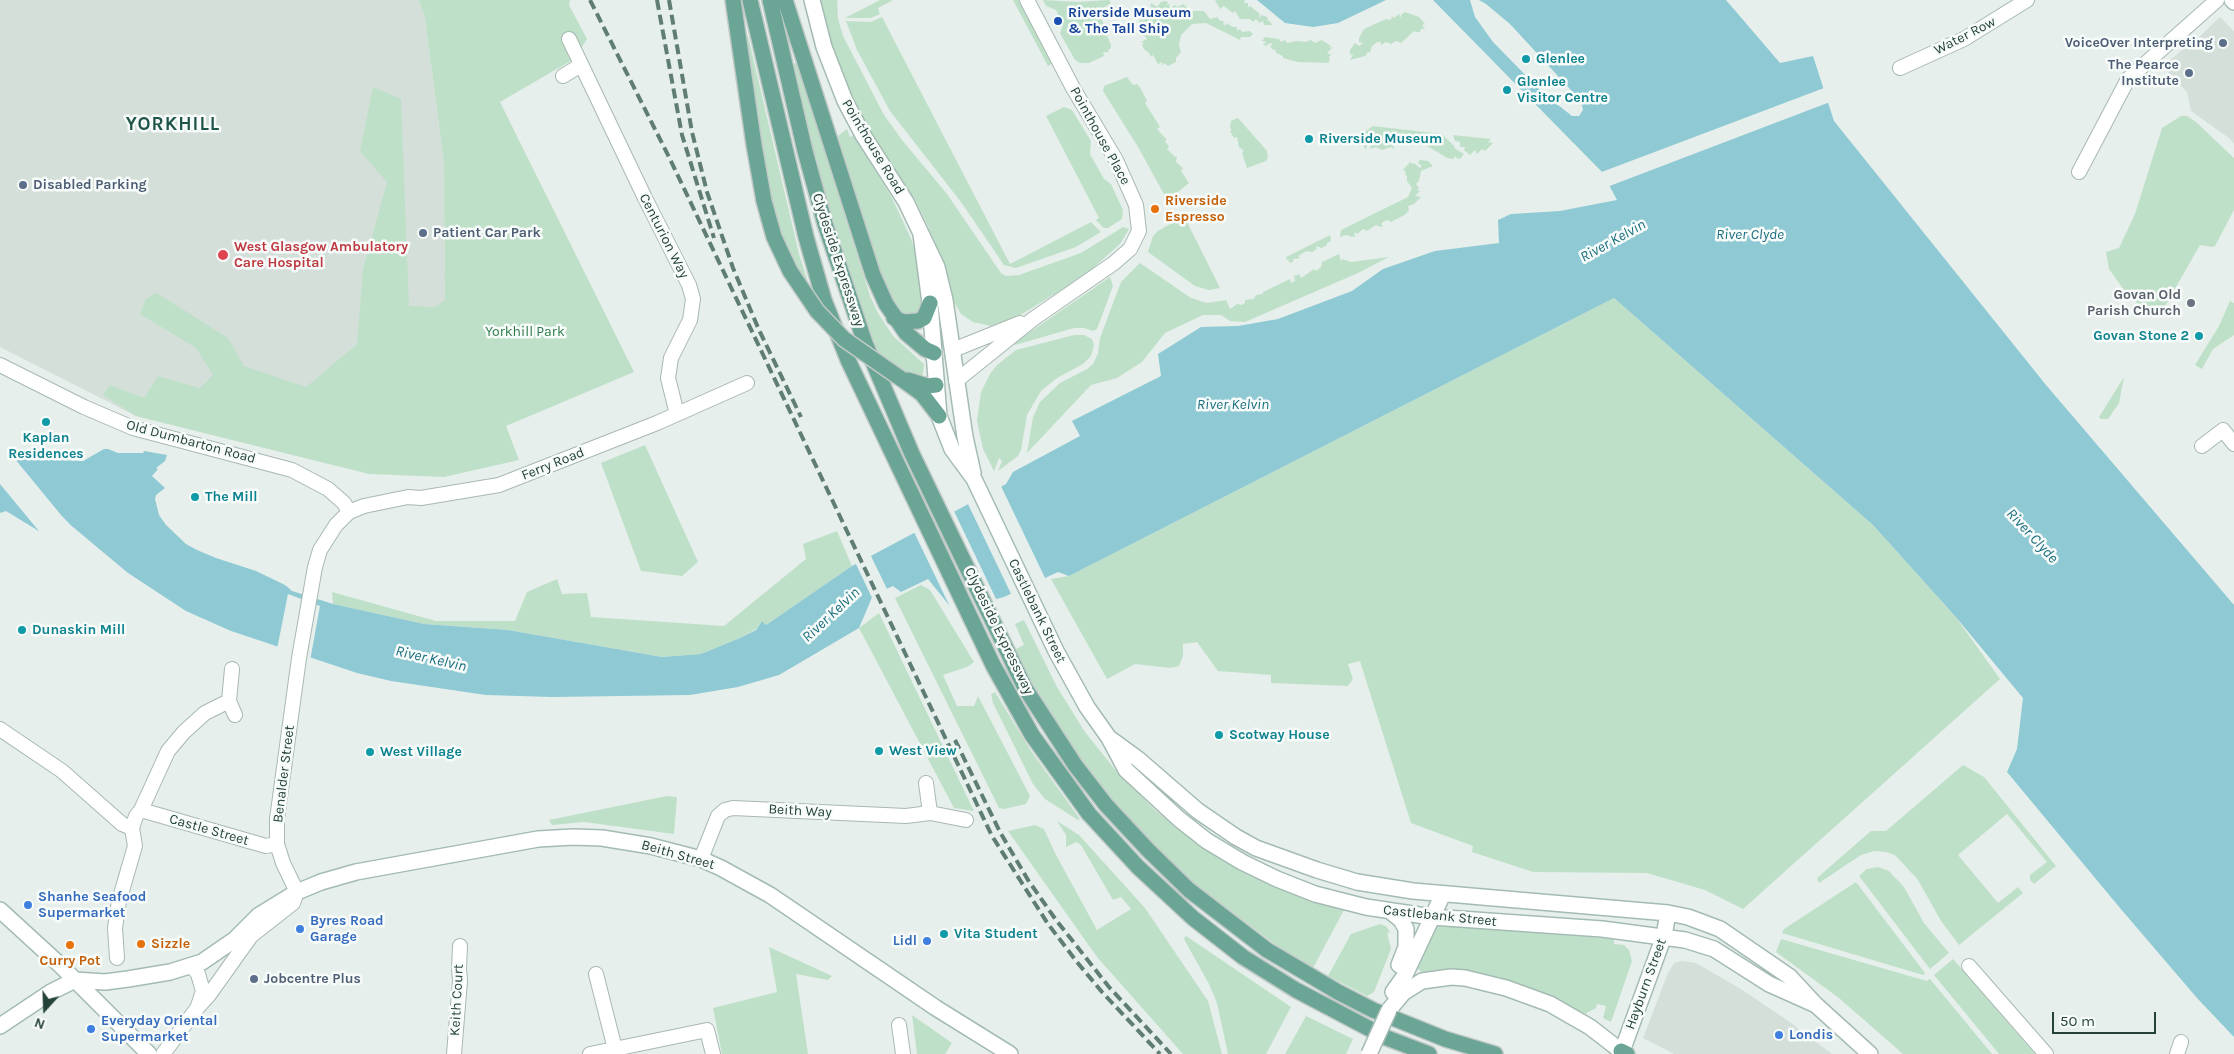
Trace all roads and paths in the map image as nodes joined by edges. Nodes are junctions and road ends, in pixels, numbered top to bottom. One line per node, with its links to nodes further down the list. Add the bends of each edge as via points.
1 (733, 0): 24 (main road, bridge, via 764,202 774,237 790,271 817,311 844,339)
2 (750, 0): 76 (main road, Clydeside Expressway, via 824,300 848,360 993,665 1032,735 1089,814 1138,867 1193,918 1243,957 1296,990 1379,1034)
3 (770, 0): 77 (main road, Clydeside Expressway, via 825,224 865,342 912,454 1025,688 1075,765 1127,829 1189,890 1267,950 1338,992 1406,1025)
4 (785, 0): 16 (main road, via 874,275)
5 (812, 0): 14 (main road, Pointhouse Road, via 824,47 845,101 866,141 906,202)
6 (1027, 0): 17 (street, Pointhouse Place, via 1073,88 1116,160 1139,215 1139,231 1130,249)
7 (2027, 0): 11 (street, Water Row, via 1964,39)
8 (2217, 0): 13 (street, via 2128,79)
9 (570, 39): 10 (street, Centurion Way)
10 (581, 65): 12 (street); 25 (street, Centurion Way, via 693,298 690,320 671,358 668,378)
11 (1900, 68)
12 (562, 76)
13 (2079, 172)
14 (921, 234): 15 (main road, Pointhouse Road); 18 (main road, Pointhouse Road, via 937,267)
15 (930, 303): 16 (main road, via 924,318 918,321 904,322); 19 (main road, Pointhouse Road)
16 (894, 318): 19 (main road, via 916,343)
17 (1033, 318): 18 (street, Pointhouse Place); 21 (street, Pointhouse Place)
18 (953, 350): 19 (main road); 21 (main road, Castlebank Street)
19 (934, 353): 23 (main road, Castlebank Street)
20 (0, 365): 32 (street, Old Dumbarton Road, via 133,428 292,470 328,489)
21 (956, 381): 23 (main road); 31 (main road, Castlebank Street)
22 (747, 383): 25 (street, Ferry Road)
23 (936, 385): 24 (main road); 26 (main road, Castlebank Street)
24 (921, 389): 26 (main road)
25 (677, 414): 32 (street, Ferry Road, via 499,485 421,498 408,497)
26 (939, 416): 31 (main road, Castlebank Street, via 952,449)
27 (2234, 421): 28 (street)
28 (2223, 430): 29 (street); 30 (street)
29 (2234, 444)
30 (2202, 446)
31 (974, 479): 37 (main road, Castlebank Street, via 1072,682)
32 (349, 512): 45 (street, Benalder Street, via 320,550 308,602 278,819)
33 (232, 669): 34 (street)
34 (229, 700): 35 (street); 39 (street, via 205,713 168,751)
35 (235, 715)
36 (0, 729): 44 (street, via 62,771 122,824)
37 (1109, 738): 40 (main road, Castlebank Street); 43 (main road, Castlebank Street, via 1126,770)
38 (926, 783): 41 (street)
39 (141, 810): 44 (street); 45 (street, Castle Street, via 266,846)
40 (1198, 812): 43 (main road); 48 (main road, Castlebank Street, via 1256,848 1317,870 1377,886)
41 (930, 813): 42 (street, Beith Way); 46 (street, Beith Way, via 906,816 733,808 718,816)
42 (966, 820)
43 (1186, 826): 50 (main road, Castlebank Street, via 1277,879 1340,901)
44 (132, 828): 55 (street, via 136,846 119,901 115,928)
45 (278, 844): 47 (street, Benalder Street)
46 (701, 859): 47 (main road, Beith Street, via 631,842 555,837 356,872); 74 (main road, Beith Street, via 770,895)
47 (297, 892): 56 (main road, Beith Street, via 258,916 221,950); 62 (street, via 293,903 251,936)
48 (1443, 894): 51 (main road, Castlebank Street); 52 (main road)
49 (0, 910): 59 (main road)
50 (1391, 912): 52 (main road, Castlebank Street); 60 (main road, via 1402,920 1407,939)
51 (1668, 913): 53 (main road, Hayburn Street); 61 (main road, Castlebank Street, via 1720,929 1790,977)
52 (1432, 917): 53 (main road, Castlebank Street); 60 (main road, via 1405,975)
53 (1664, 936): 61 (main road, Castlebank Street, via 1714,949 1769,984); 67 (main road, Hayburn Street)
54 (460, 946): 70 (street, Keith Court)
55 (117, 958)
56 (192, 966): 59 (main road, Beith Street, via 122,980); 62 (street, via 203,991)
57 (1969, 966): 79 (street)
58 (596, 974): 66 (street)
59 (75, 980): 65 (main road); 68 (main road)
60 (1393, 992): 63 (main road)
61 (1816, 1005): 78 (main road, Castlebank Street)
62 (198, 1007): 69 (street)
63 (1389, 1010): 67 (main road, via 1403,993 1422,980 1451,977 1481,981 1550,1004 1590,1027); 75 (main road, bridge)
64 (899, 1025): 73 (street)
65 (0, 1026)
66 (615, 1049): 71 (street); 72 (street, via 707,1030)
67 (1623, 1053)
68 (149, 1054)
69 (163, 1054)
70 (454, 1054)
71 (590, 1054)
72 (713, 1054)
73 (903, 1054)
74 (1010, 1054)
75 (1369, 1054)
76 (1429, 1054)
77 (1495, 1054)
78 (1870, 1054)
79 (2046, 1054)

